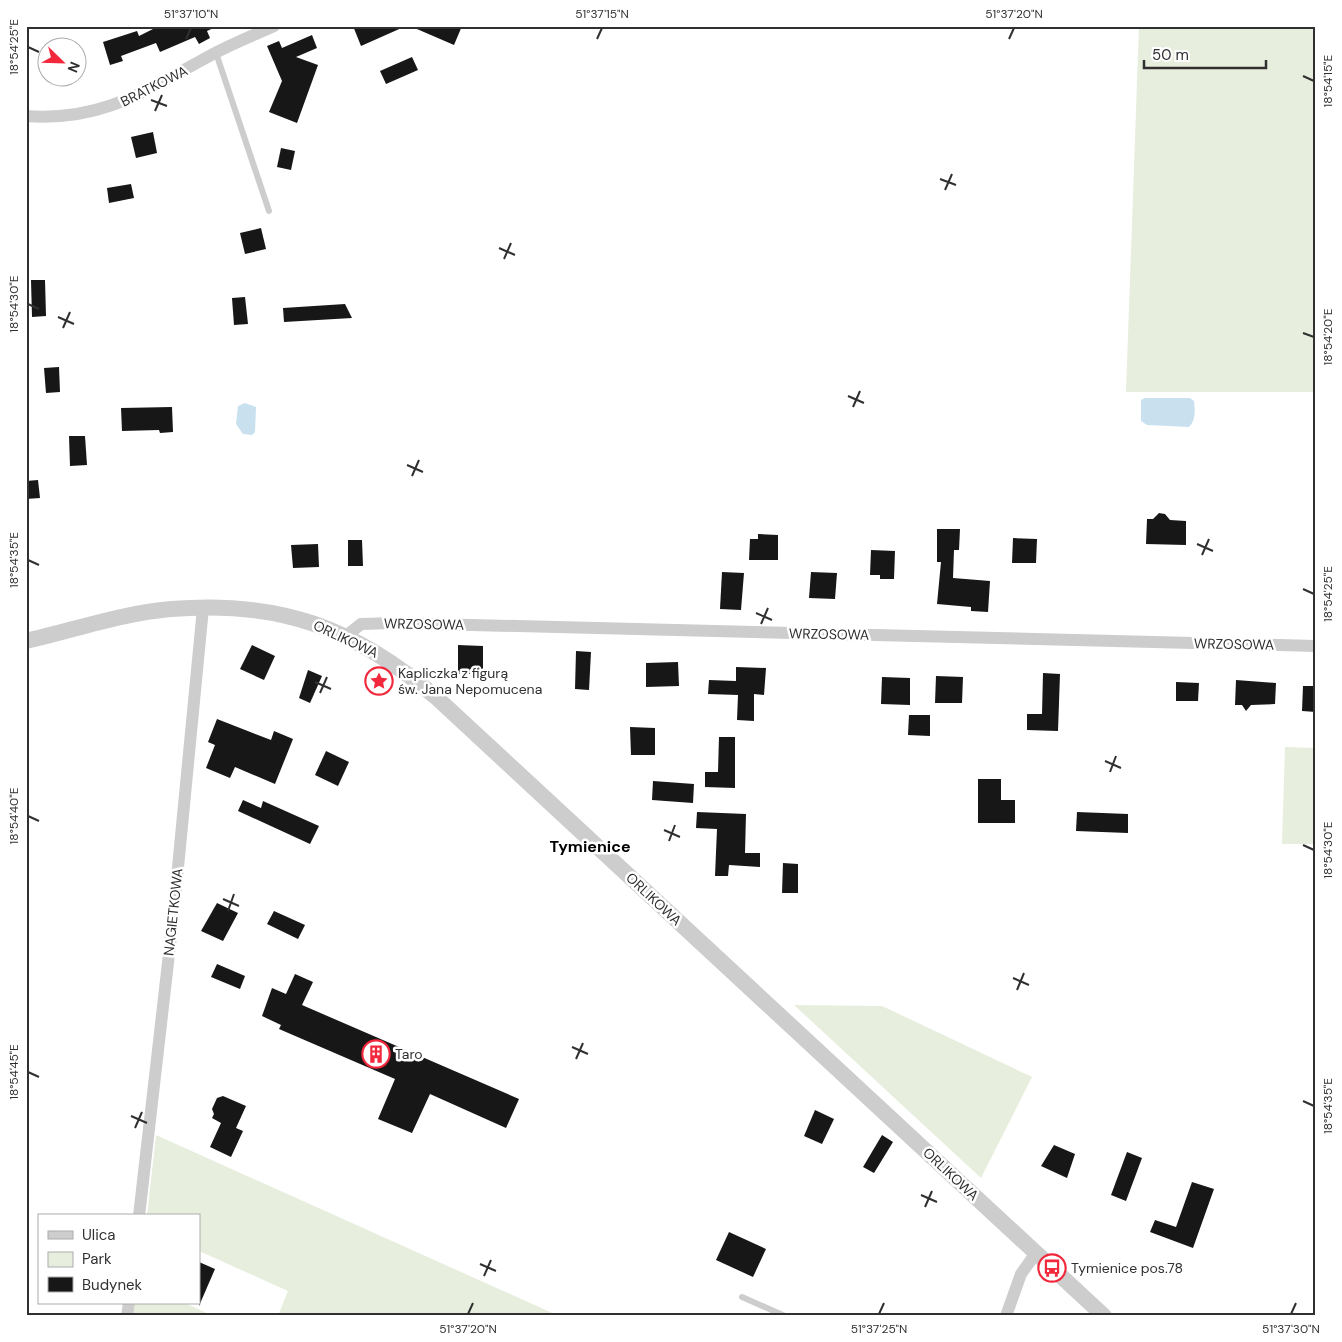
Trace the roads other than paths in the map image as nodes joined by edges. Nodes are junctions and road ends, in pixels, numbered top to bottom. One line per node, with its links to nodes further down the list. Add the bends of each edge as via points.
1 (274, 26): 2 (street, BRATKOWA)
2 (216, 53): 3 (street, BRATKOWA, via 115,106 55,118); 4 (lane)
3 (26, 116)
4 (269, 211)
5 (203, 608): 6 (street, ORLIKOWA, via 243,608 298,617); 7 (street, ORLIKOWA, via 143,614); 9 (street, NAGIETKOWA, via 173,919)
6 (346, 636): 8 (street, WRZOSOWA, via 361,624 393,623); 10 (street, ORLIKOWA, via 406,672 438,698)
7 (26, 641)
8 (1316, 646)
9 (139, 1214)
10 (1036, 1253): 13 (street, via 1021,1274); 14 (street, ORLIKOWA)
11 (742, 1297): 12 (lane)
12 (785, 1316)
13 (1006, 1316)
14 (1104, 1316)

